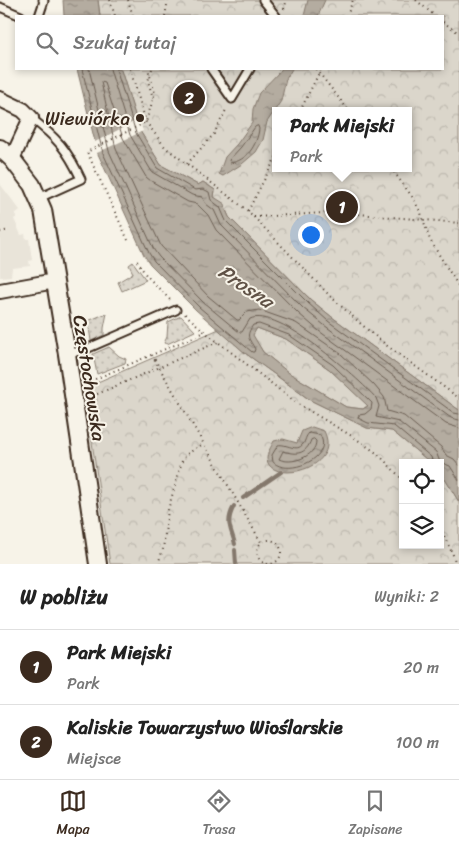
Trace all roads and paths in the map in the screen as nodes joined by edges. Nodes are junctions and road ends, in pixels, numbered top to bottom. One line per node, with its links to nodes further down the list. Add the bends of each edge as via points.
1 (43, 0): 11 (lane)
2 (110, 0): 12 (path)
3 (128, 0): 13 (path)
4 (168, 0): 14 (path)
5 (263, 0): 15 (lane)
6 (287, 0): 16 (path)
7 (353, 0): 17 (path)
8 (416, 0): 18 (path)
9 (0, 7): 10 (lane)
10 (18, 15)
11 (39, 15)
12 (115, 15)
13 (132, 15)
14 (165, 15)
15 (275, 15)
16 (282, 15)
17 (347, 15)
18 (434, 15)
19 (444, 23): 20 (path)
20 (459, 33)
21 (130, 70): 33 (path)
22 (148, 70): 27 (path)
23 (152, 70): 27 (path)
24 (212, 70): 29 (lane)
25 (249, 70): 29 (lane)
26 (319, 72): 30 (path); 31 (path)
27 (150, 75): 33 (path, via 148,81 153,98)
28 (0, 99): 32 (street, via 23,110)
29 (232, 99): 36 (path, via 214,134)
30 (302, 107)
31 (346, 107)
32 (31, 118): 35 (street); 39 (lane, via 60,143 81,178)
33 (146, 122): 36 (path, via 165,148); 46 (path, via 87,152)
34 (0, 148): 35 (street, Częstochowska)
35 (12, 159): 39 (street, Częstochowska)
36 (187, 164): 40 (path)
37 (272, 165): 40 (path)
38 (395, 172): 42 (path, via 414,198)
39 (39, 198): 48 (street, Częstochowska)
40 (248, 211): 41 (path)
41 (254, 217): 42 (path, via 341,213); 59 (path, via 346,312)
42 (423, 221): 43 (path); 49 (path, via 430,240)
43 (459, 224)
44 (9, 230): 45 (path)
45 (0, 232)
46 (128, 240)
47 (137, 261): 51 (path)
48 (55, 281): 50 (street); 55 (street, Częstochowska)
49 (459, 286)
50 (0, 291)
51 (172, 302)
52 (177, 310): 53 (path); 55 (lane, via 84,350)
53 (205, 332): 54 (path); 56 (path)
54 (218, 342): 57 (path); 62 (path, via 298,404 378,454)
55 (67, 354): 65 (street, Częstochowska)
56 (152, 355): 57 (path); 58 (path)
57 (160, 368): 60 (path); 61 (path)
58 (81, 385)
59 (459, 398)
60 (84, 400)
61 (204, 444): 64 (path); 66 (path, via 186,454 182,461 168,510)
62 (399, 476)
63 (444, 536): 68 (path)
64 (261, 542): 67 (path, via 256,550 258,557 263,563); 67 (path, via 270,539 280,546 280,557)
65 (98, 564)
66 (158, 564)
67 (273, 564)
68 (455, 564)

